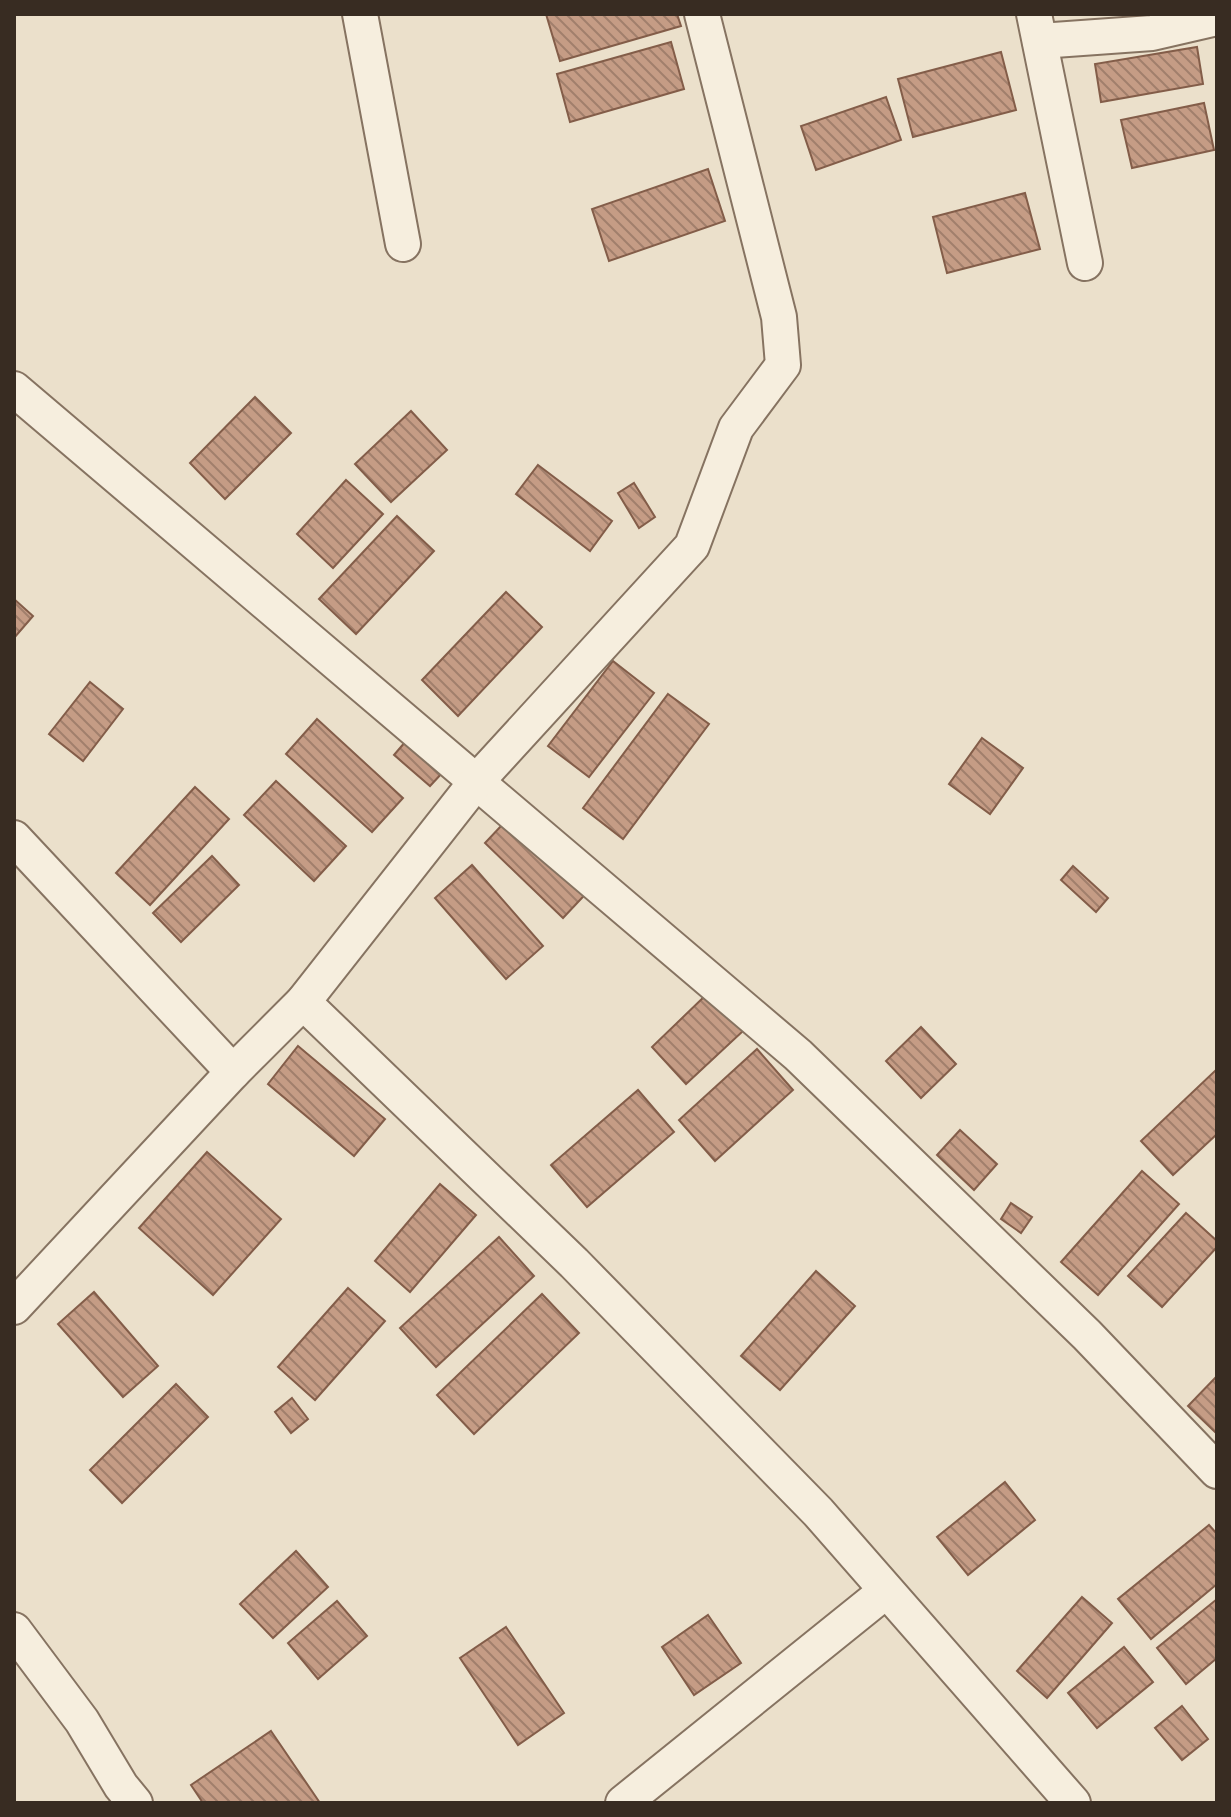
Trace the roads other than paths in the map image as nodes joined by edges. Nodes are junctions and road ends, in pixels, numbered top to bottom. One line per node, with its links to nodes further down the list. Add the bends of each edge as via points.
1 (360, 14): 5 (street)
2 (702, 14): 8 (street, via 779,317 783,365 736,428 692,546)
3 (1217, 18): 4 (street, via 1152,33)
4 (1037, 28): 6 (street)
5 (403, 244)
6 (1085, 263)
7 (14, 389): 8 (street)
8 (476, 782): 10 (street); 13 (street, via 798,1055 1087,1335)
9 (14, 838): 11 (street)
10 (303, 1002): 11 (street); 14 (street, via 574,1263 818,1512)
11 (233, 1072): 12 (street)
12 (20, 1288)
13 (1217, 1471)
14 (886, 1591): 17 (street); 18 (street)
15 (14, 1630): 16 (street)
16 (135, 1803)
17 (623, 1803)
18 (1073, 1803)

